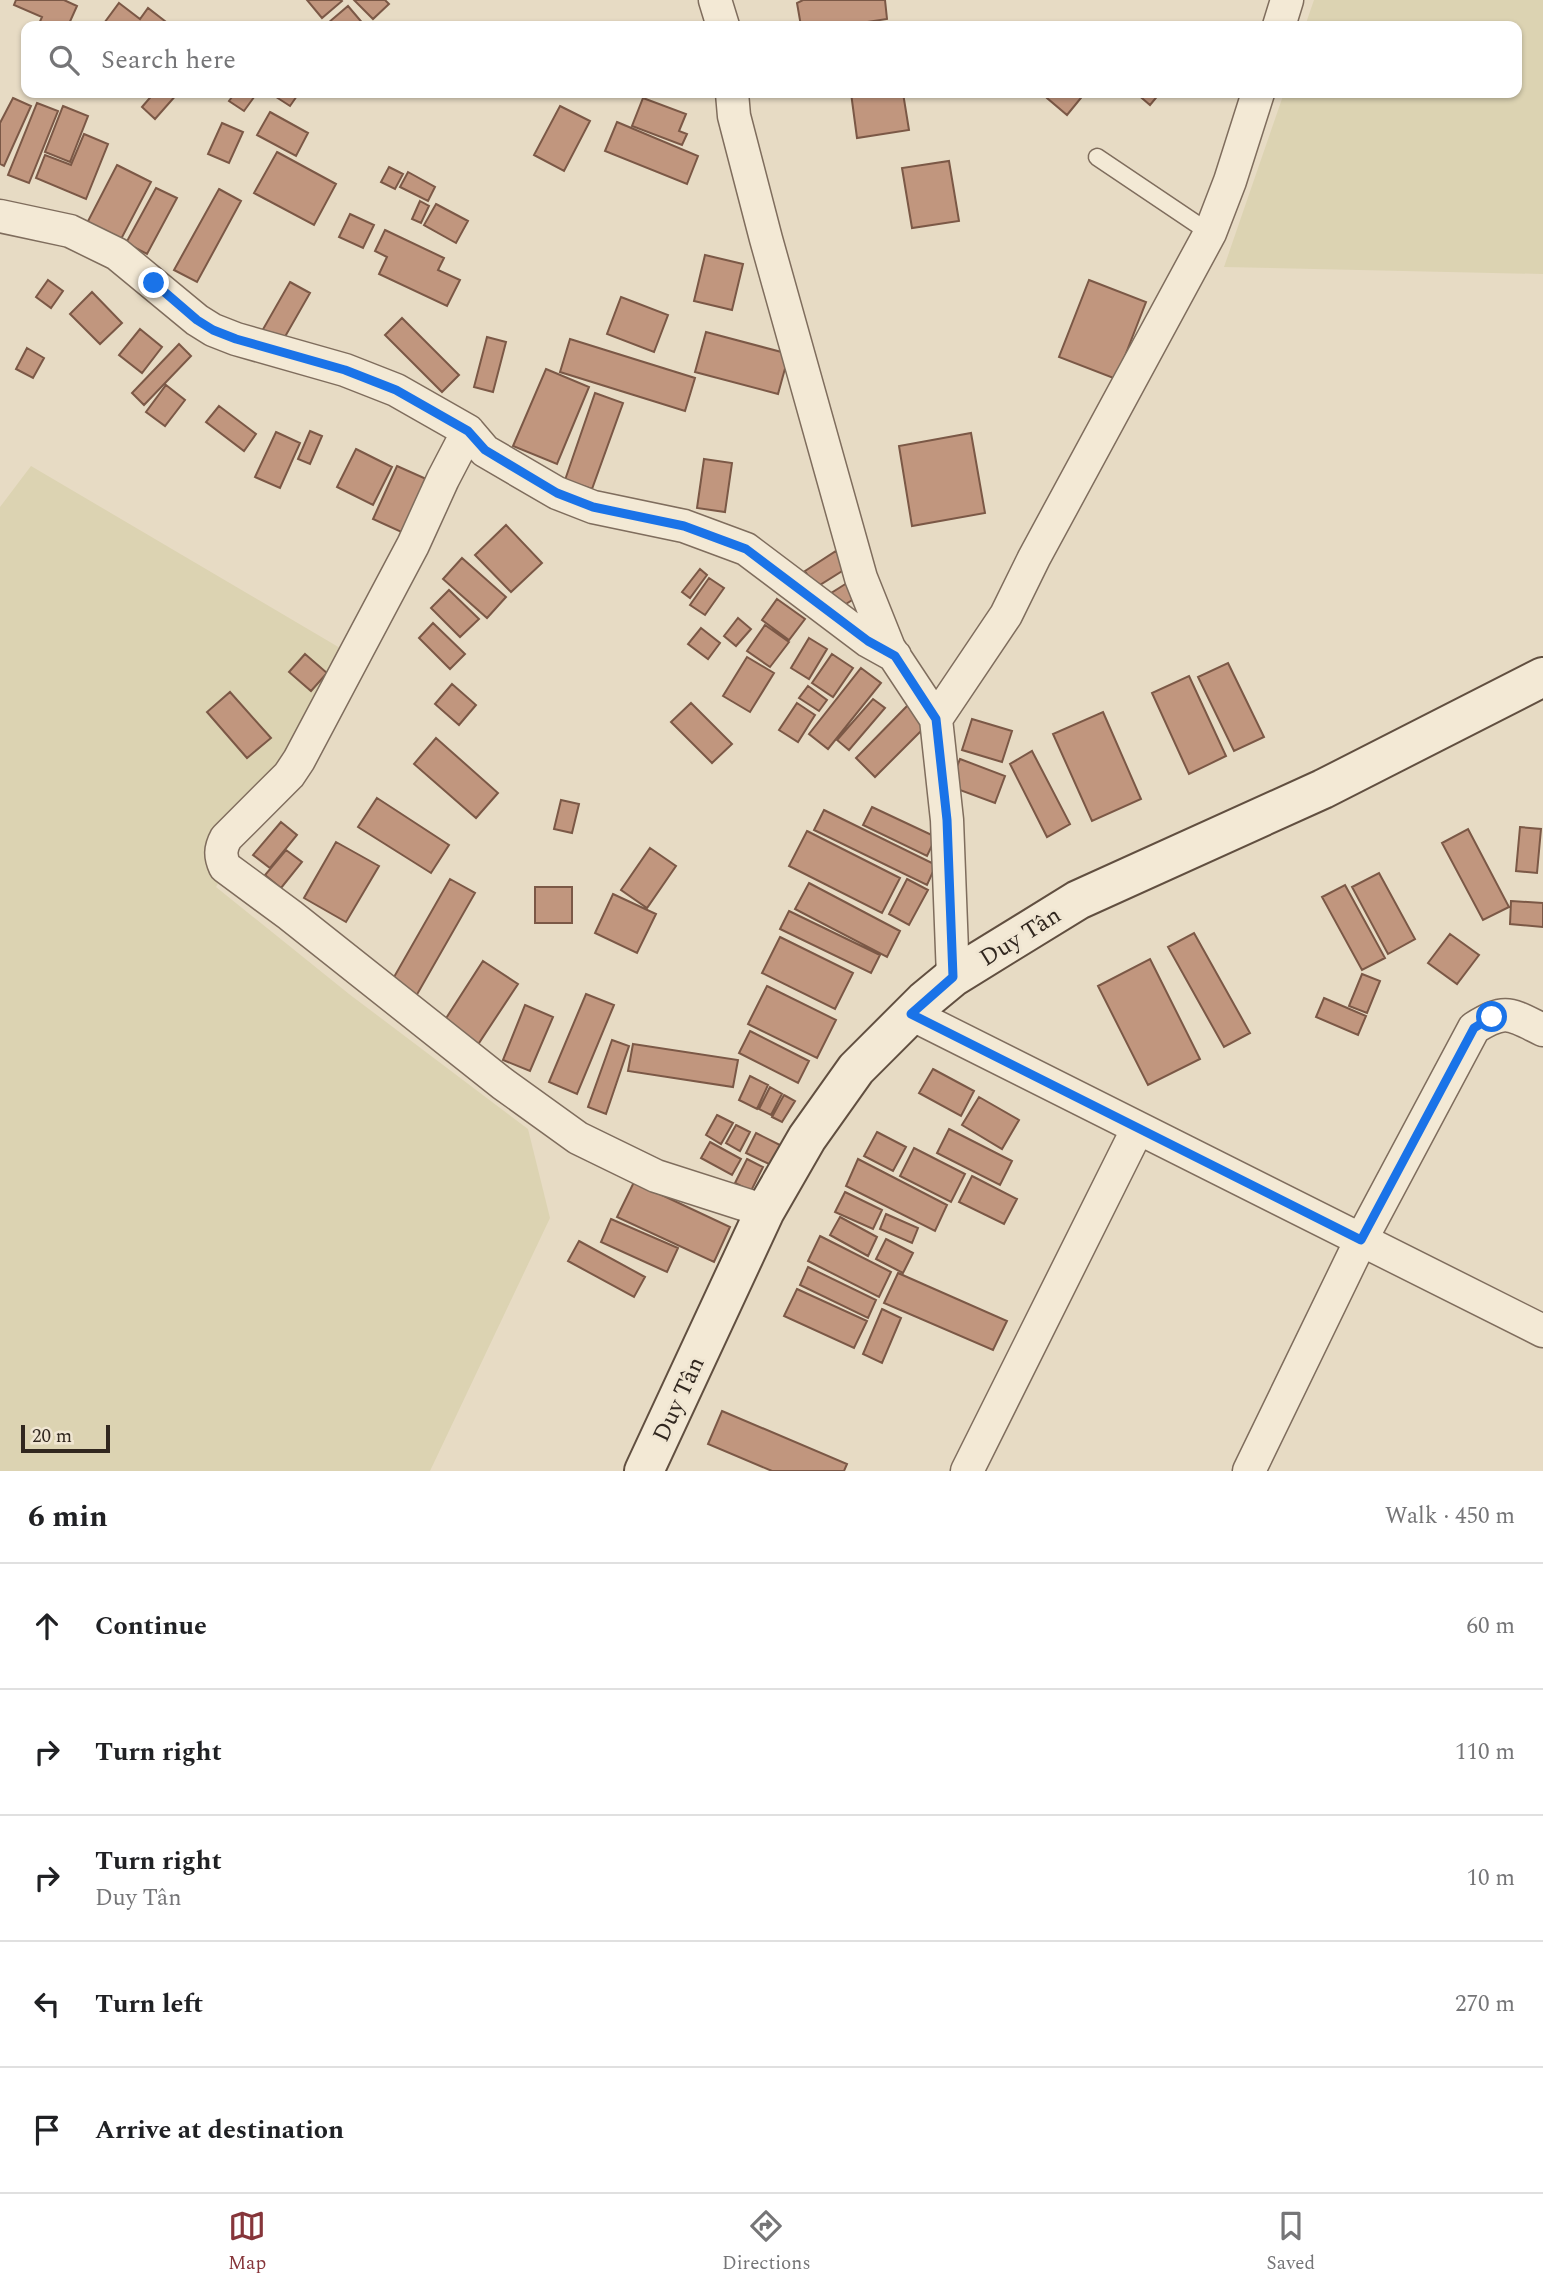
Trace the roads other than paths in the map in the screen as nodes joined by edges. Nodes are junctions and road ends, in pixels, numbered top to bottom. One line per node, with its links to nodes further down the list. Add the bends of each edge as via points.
1 (715, 0): 3 (street)
2 (1287, 0): 4 (street)
3 (721, 21)
4 (1281, 21)
5 (732, 98): 11 (street, via 766,239 861,578)
6 (1256, 98): 9 (street)
7 (1097, 157): 9 (lane)
8 (0, 216): 10 (street, via 70,231 117,254 213,330 396,390)
9 (1210, 233): 13 (street, via 1006,615)
10 (468, 431): 11 (street, via 485,450 557,493 593,507 684,526 746,549 868,641); 18 (street, via 299,760 226,838 221,860 502,1084 578,1138 656,1176)
11 (895, 656): 13 (street)
12 (1538, 687): 14 (street, Duy Tân, via 1078,900)
13 (936, 719): 14 (street, via 947,820)
14 (953, 977): 15 (street, Duy Tân)
15 (911, 1014): 17 (street); 18 (street, Duy Tân, via 856,1069 807,1138)
16 (1543, 1030): 19 (street, via 1511,1014 1492,1017 1474,1028)
17 (1138, 1128): 19 (street); 22 (street)
18 (765, 1211): 21 (street, Duy Tân)
19 (1361, 1240): 20 (street); 23 (street)
20 (1543, 1331)
21 (643, 1471)
22 (967, 1471)
23 (1249, 1471)

